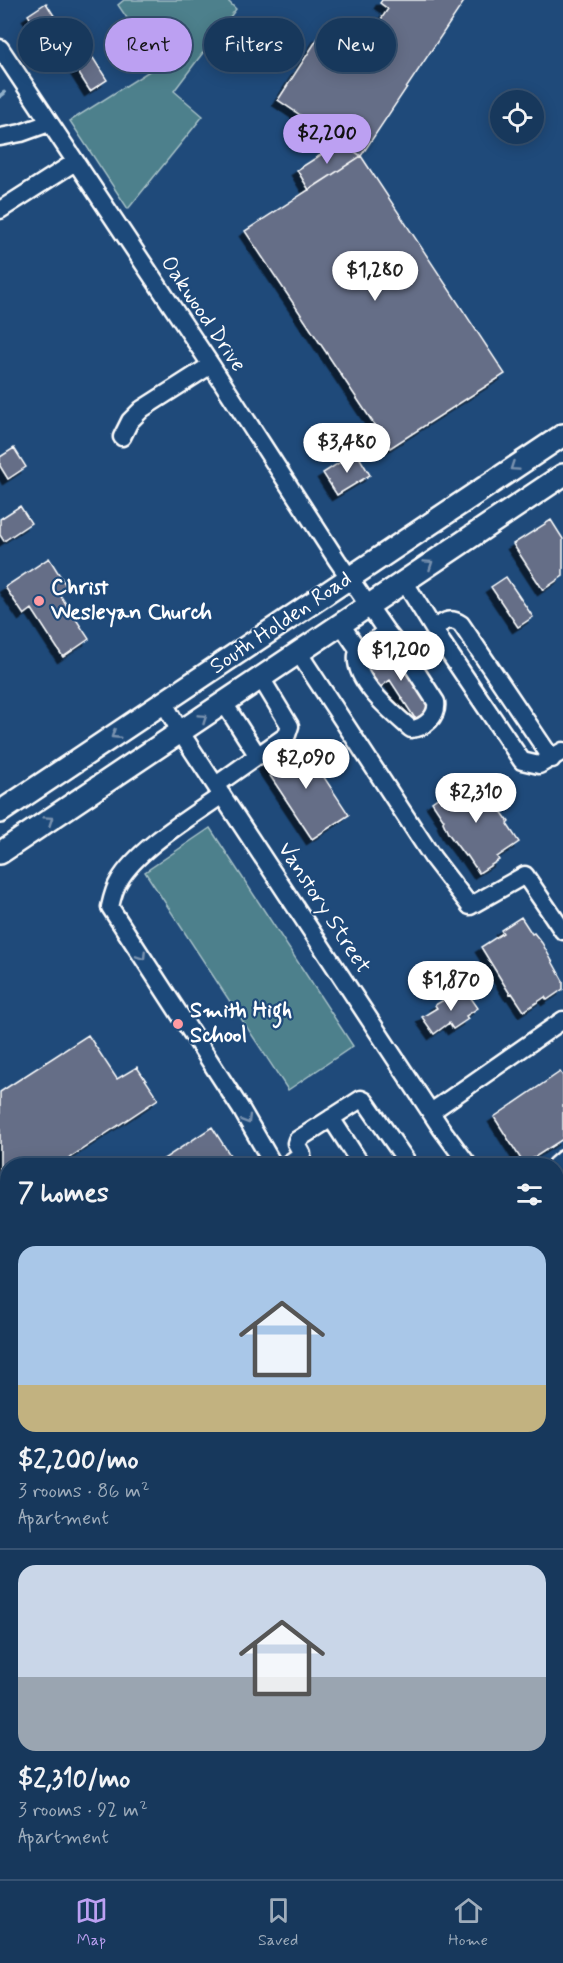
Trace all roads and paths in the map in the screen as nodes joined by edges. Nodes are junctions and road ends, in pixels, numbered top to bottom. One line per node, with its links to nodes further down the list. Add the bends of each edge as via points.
1 (0, 48): 2 (street, Oakwood Drive)
2 (49, 123): 3 (street); 4 (street, Oakwood Drive)
3 (0, 137)
4 (75, 162): 5 (street); 6 (street, Oakwood Drive)
5 (0, 210)
6 (211, 365): 7 (street, via 142,409); 10 (street, Oakwood Drive)
7 (122, 437)
8 (561, 441): 10 (main road, South Holden Road, one-way to 10)
9 (563, 475): 11 (main road, South Holden Road, one-way to 9)
10 (349, 578): 12 (street, Oakwood Drive); 19 (main road, South Holden Road)
11 (404, 580): 12 (main road, South Holden Road); 14 (street)
12 (369, 604): 13 (main road, South Holden Road); 15 (street, Oakwood Drive)
13 (340, 623): 16 (main road, South Holden Road); 17 (street)
14 (434, 628): 22 (street, via 447,619 461,624); 22 (street, via 522,761 539,765)
15 (386, 631): 17 (street); 17 (street, Oakwood Drive, via 436,702 426,724 411,729 381,702 358,666)
16 (298, 652): 18 (main road, South Holden Road); 27 (street, via 470,906 525,875)
17 (360, 652)
18 (261, 678): 20 (main road, South Holden Road); 23 (street, via 290,726 287,735)
19 (164, 703): 21 (street, Vanstory Street); 25 (main road, South Holden Road, one-way to 25)
20 (224, 703): 21 (main road, South Holden Road, one-way to 20); 23 (street)
21 (181, 733): 24 (street, Vanstory Street); 26 (main road, South Holden Road, one-way to 21)
22 (557, 755)
23 (258, 756): 24 (street)
24 (219, 790): 29 (street, Vanstory Street); 31 (street, one-way to 31, via 141,855 120,879 110,907)
25 (0, 812)
26 (0, 853)
27 (563, 931)
28 (563, 1020): 29 (street)
29 (431, 1112): 35 (street, Vanstory Street)
30 (331, 1118): 32 (street, via 297,1140); 33 (street); 34 (street, via 361,1099 365,1101)
31 (270, 1158)
32 (305, 1158)
33 (357, 1158)
34 (404, 1158)
35 (464, 1158)

